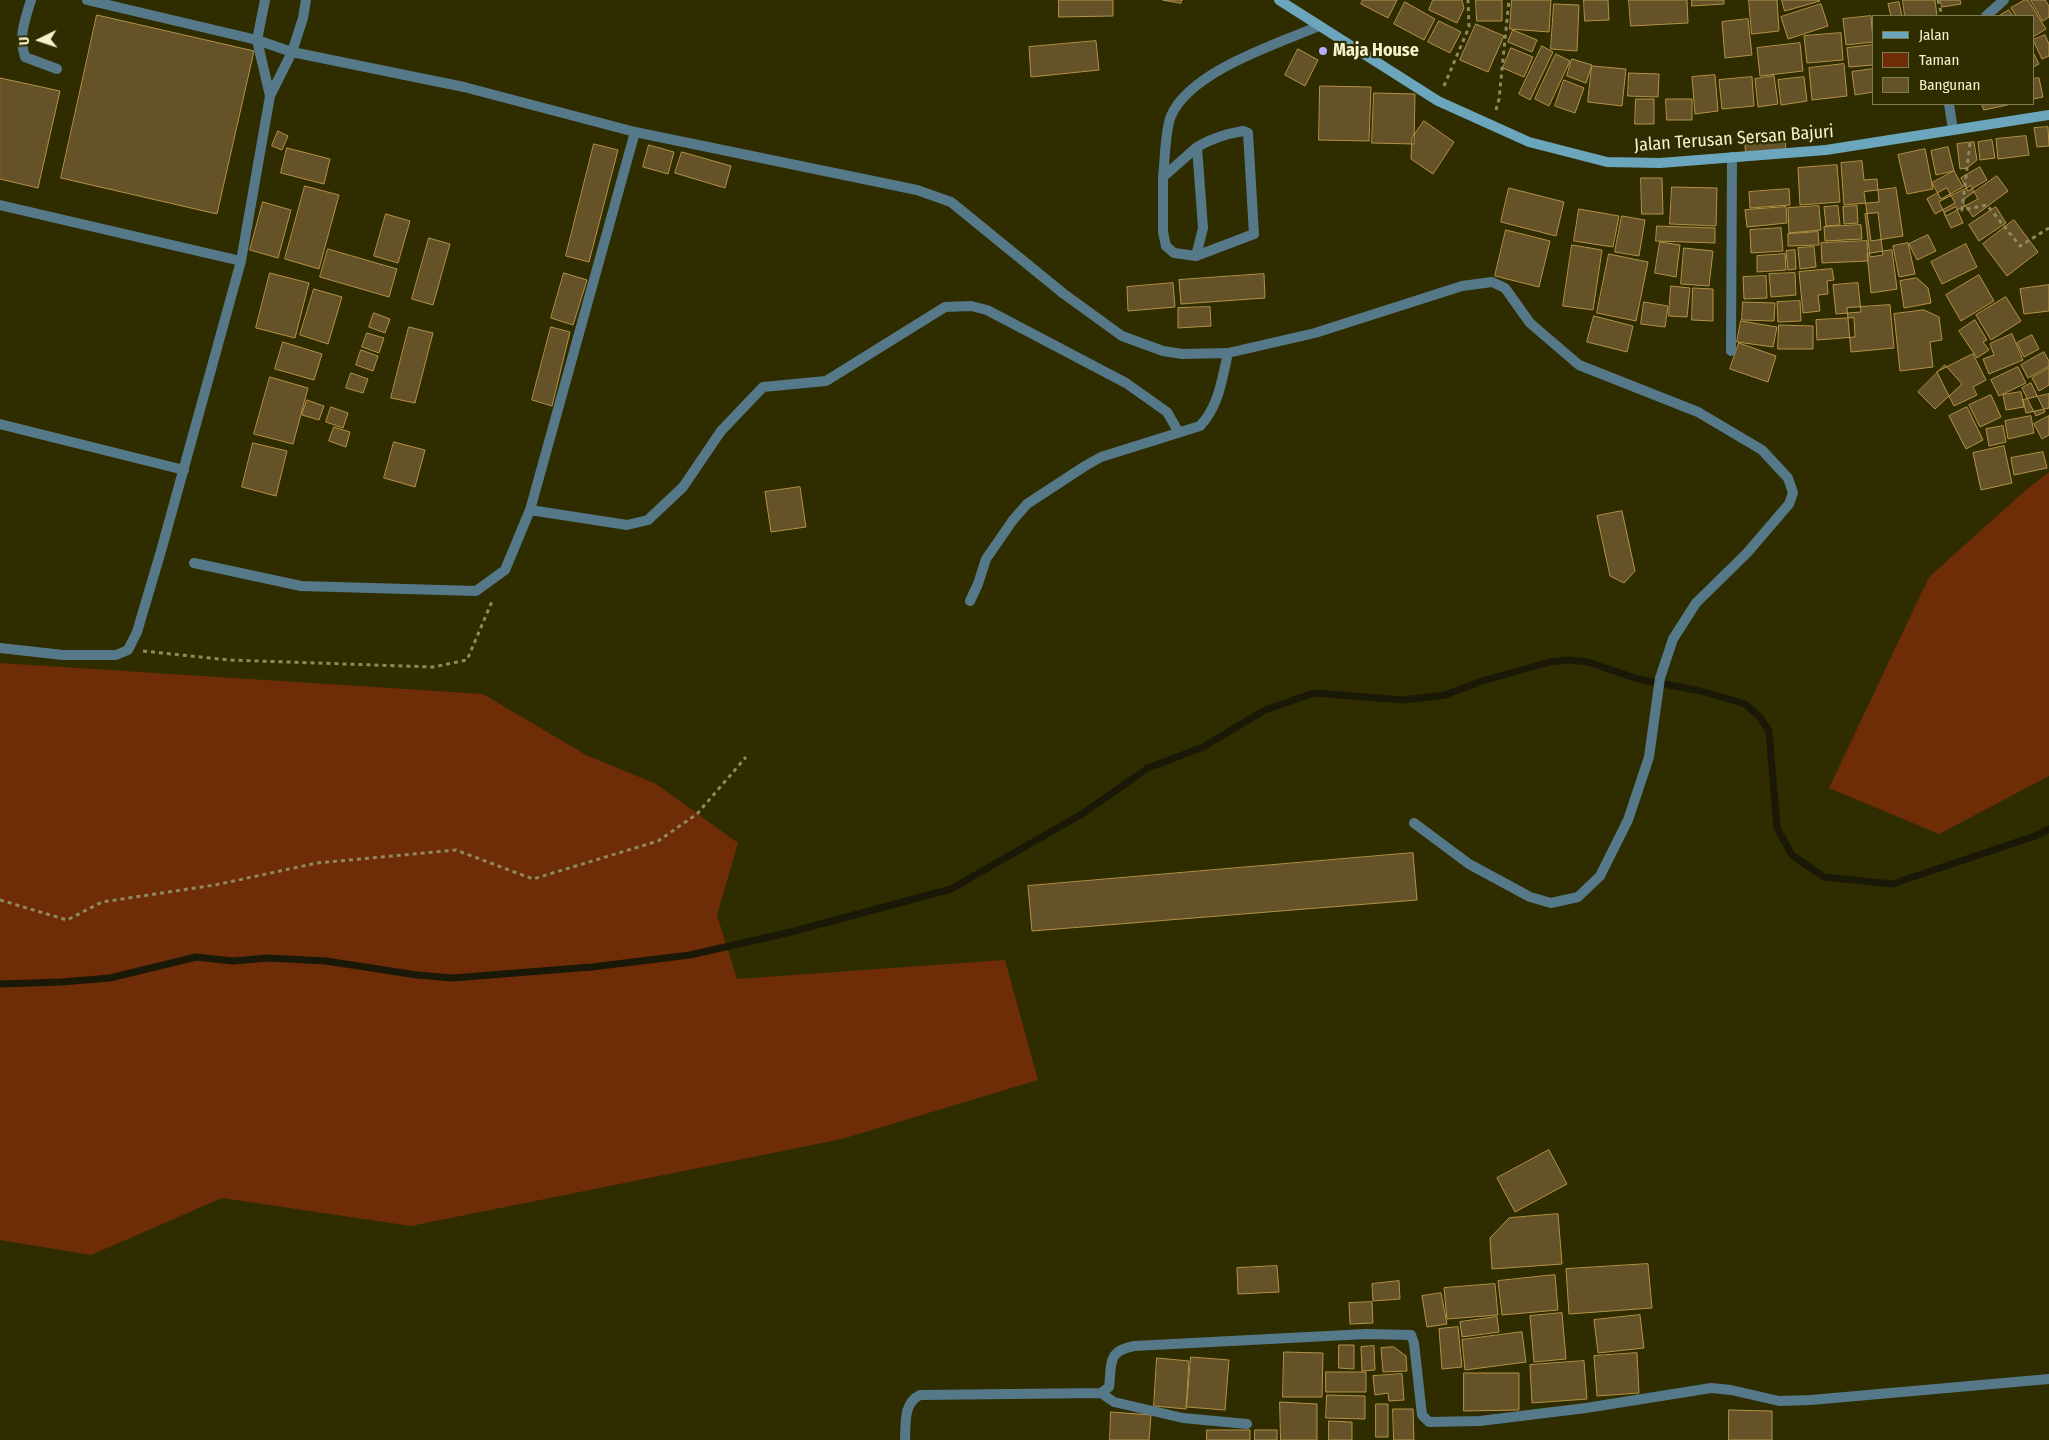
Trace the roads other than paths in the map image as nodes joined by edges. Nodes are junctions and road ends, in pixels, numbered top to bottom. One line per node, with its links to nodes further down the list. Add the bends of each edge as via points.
1 (30, 0): 11 (street, via 21,34 25,57)
2 (87, 0): 9 (street)
3 (265, 0): 9 (street)
4 (306, 0): 10 (street)
5 (1279, 0): 8 (main road, Jalan Terusan Sersan Bajuri)
6 (2004, 0): 7 (street)
7 (1987, 15)
8 (1319, 26): 18 (main road, Jalan Terusan Sersan Bajuri, via 1438,101 1529,142 1607,162 1660,163); 19 (street, via 1234,62 1212,74 1182,99 1170,118)
9 (257, 40): 10 (street); 12 (street)
10 (292, 52): 12 (street); 16 (street, via 464,87)
11 (57, 69)
12 (270, 96): 22 (street)
13 (1949, 105): 15 (street)
14 (2049, 115): 15 (main road, Jalan Terusan Sersan Bajuri)
15 (1953, 130): 18 (main road, Jalan Terusan Sersan Bajuri, via 1826,150)
16 (635, 132): 24 (street, via 926,193 951,202 1064,294 1122,336 1162,351); 28 (street)
17 (1197, 147): 19 (street); 21 (street, via 1203,228); 21 (street, via 1223,134 1248,133 1254,234)
18 (1732, 156): 23 (street)
19 (1163, 177): 21 (street, via 1166,246 1174,253)
20 (0, 205): 22 (street)
21 (1196, 256)
22 (241, 261): 27 (street)
23 (1731, 351)
24 (1228, 353): 26 (street, via 1215,405 1208,417 1200,426); 32 (street, via 1315,333 1462,286 1492,282 1505,288 1530,323 1579,366 1698,412 1762,450 1788,478 1792,494 1789,504 1696,603 1673,639 1660,678 1649,757 1628,820 1600,876 1578,897 1551,903 1530,897 1469,864)
25 (0, 424): 27 (street)
26 (1178, 432): 28 (street, via 1167,412 1126,383 987,310 971,306 945,307 826,381 763,387 721,431 683,487 648,520 627,525); 30 (street, via 1101,457 1027,504 986,559)
27 (184, 470): 31 (street, via 128,650 116,655 63,655)
28 (530, 510): 29 (street, via 505,570 476,591 301,586)
29 (194, 562)
30 (970, 601)
31 (0, 648)
32 (1414, 823)
33 (2049, 1379): 34 (street, via 1779,1401 1731,1390 1694,1389 1586,1408 1480,1421 1429,1422 1422,1415 1414,1343 1411,1335 1401,1333 1121,1348 1114,1355 1109,1387)
34 (1101, 1393): 35 (street, via 1114,1402 1183,1418); 36 (street, via 920,1395 908,1408)
35 (1247, 1424)
36 (905, 1440)

